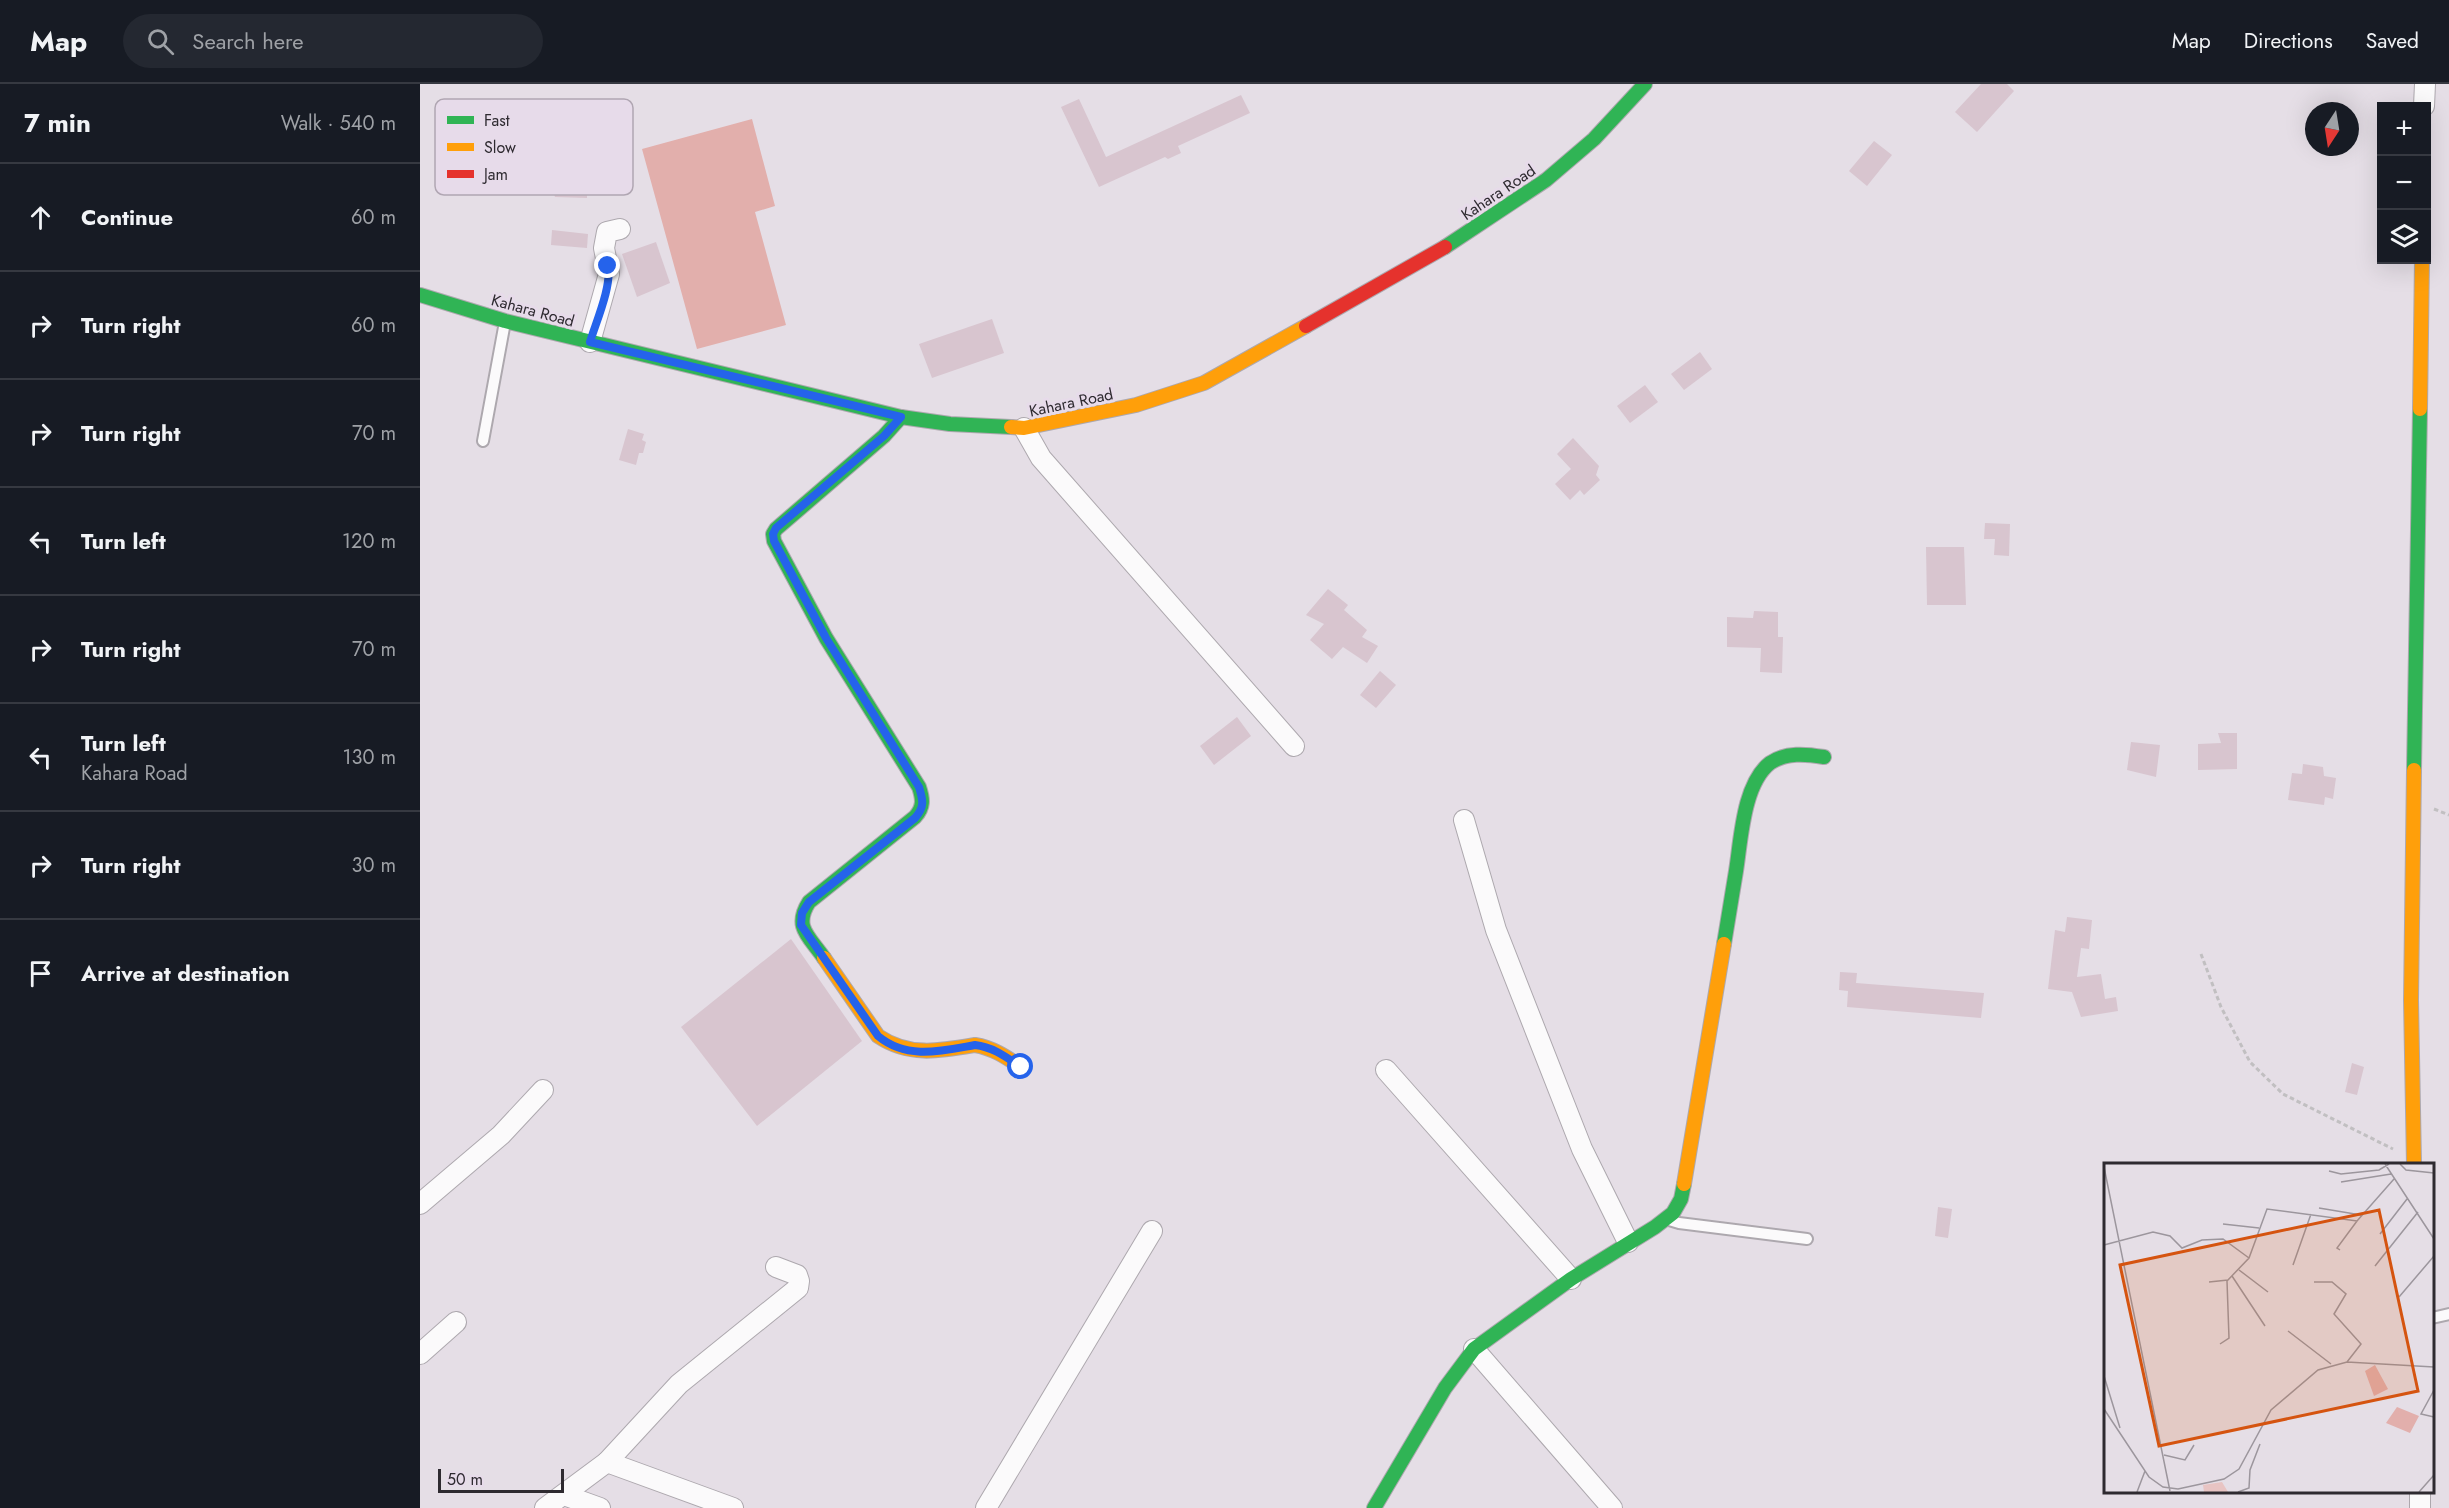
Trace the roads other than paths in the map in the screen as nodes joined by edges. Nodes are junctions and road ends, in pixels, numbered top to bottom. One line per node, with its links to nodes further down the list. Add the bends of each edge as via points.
1 (1645, 84): 10 (street, Kahara Road, via 1594,139 1546,180 1448,246 1225,372 1204,383 1136,405)
2 (2425, 84): 3 (street)
3 (2424, 102)
4 (620, 229): 8 (street, via 607,232 604,248 609,273)
5 (2422, 264): 18 (street, via 2411,1000)
6 (420, 295): 7 (street, Kahara Road)
7 (505, 321): 8 (street, Kahara Road); 11 (lane)
8 (590, 342): 9 (street, Kahara Road)
9 (901, 417): 10 (street, Kahara Road); 15 (street, via 773,534 826,638 919,787 923,800 922,810 915,818 809,902 801,925 878,1036 888,1044 921,1053 984,1046)
10 (1024, 428): 12 (street, via 1041,458)
11 (483, 441)
12 (1294, 746)
13 (1824, 757): 20 (street, via 1777,757 1764,768 1754,786 1721,954 1681,1199)
14 (1464, 820): 23 (street, via 1496,930 1582,1149)
15 (1021, 1067)
16 (1386, 1070): 25 (street)
17 (543, 1090): 19 (street, via 501,1135)
18 (2414, 1162)
19 (420, 1204)
20 (1666, 1218): 22 (lane, via 1679,1223); 23 (street)
21 (1152, 1232): 36 (street)
22 (1807, 1239)
23 (1628, 1242): 25 (street)
24 (776, 1267): 31 (street, via 797,1275 798,1288 679,1384)
25 (1571, 1279): 29 (street)
26 (2449, 1314): 27 (lane)
27 (2434, 1318)
28 (456, 1322): 30 (street)
29 (1474, 1349): 37 (street, via 1445,1388); 38 (street)
30 (420, 1354)
31 (607, 1462): 32 (street); 35 (street)
32 (564, 1495): 33 (street); 34 (street)
33 (545, 1508)
34 (600, 1508)
35 (733, 1508)
36 (986, 1508)
37 (1374, 1508)
38 (1612, 1508)

